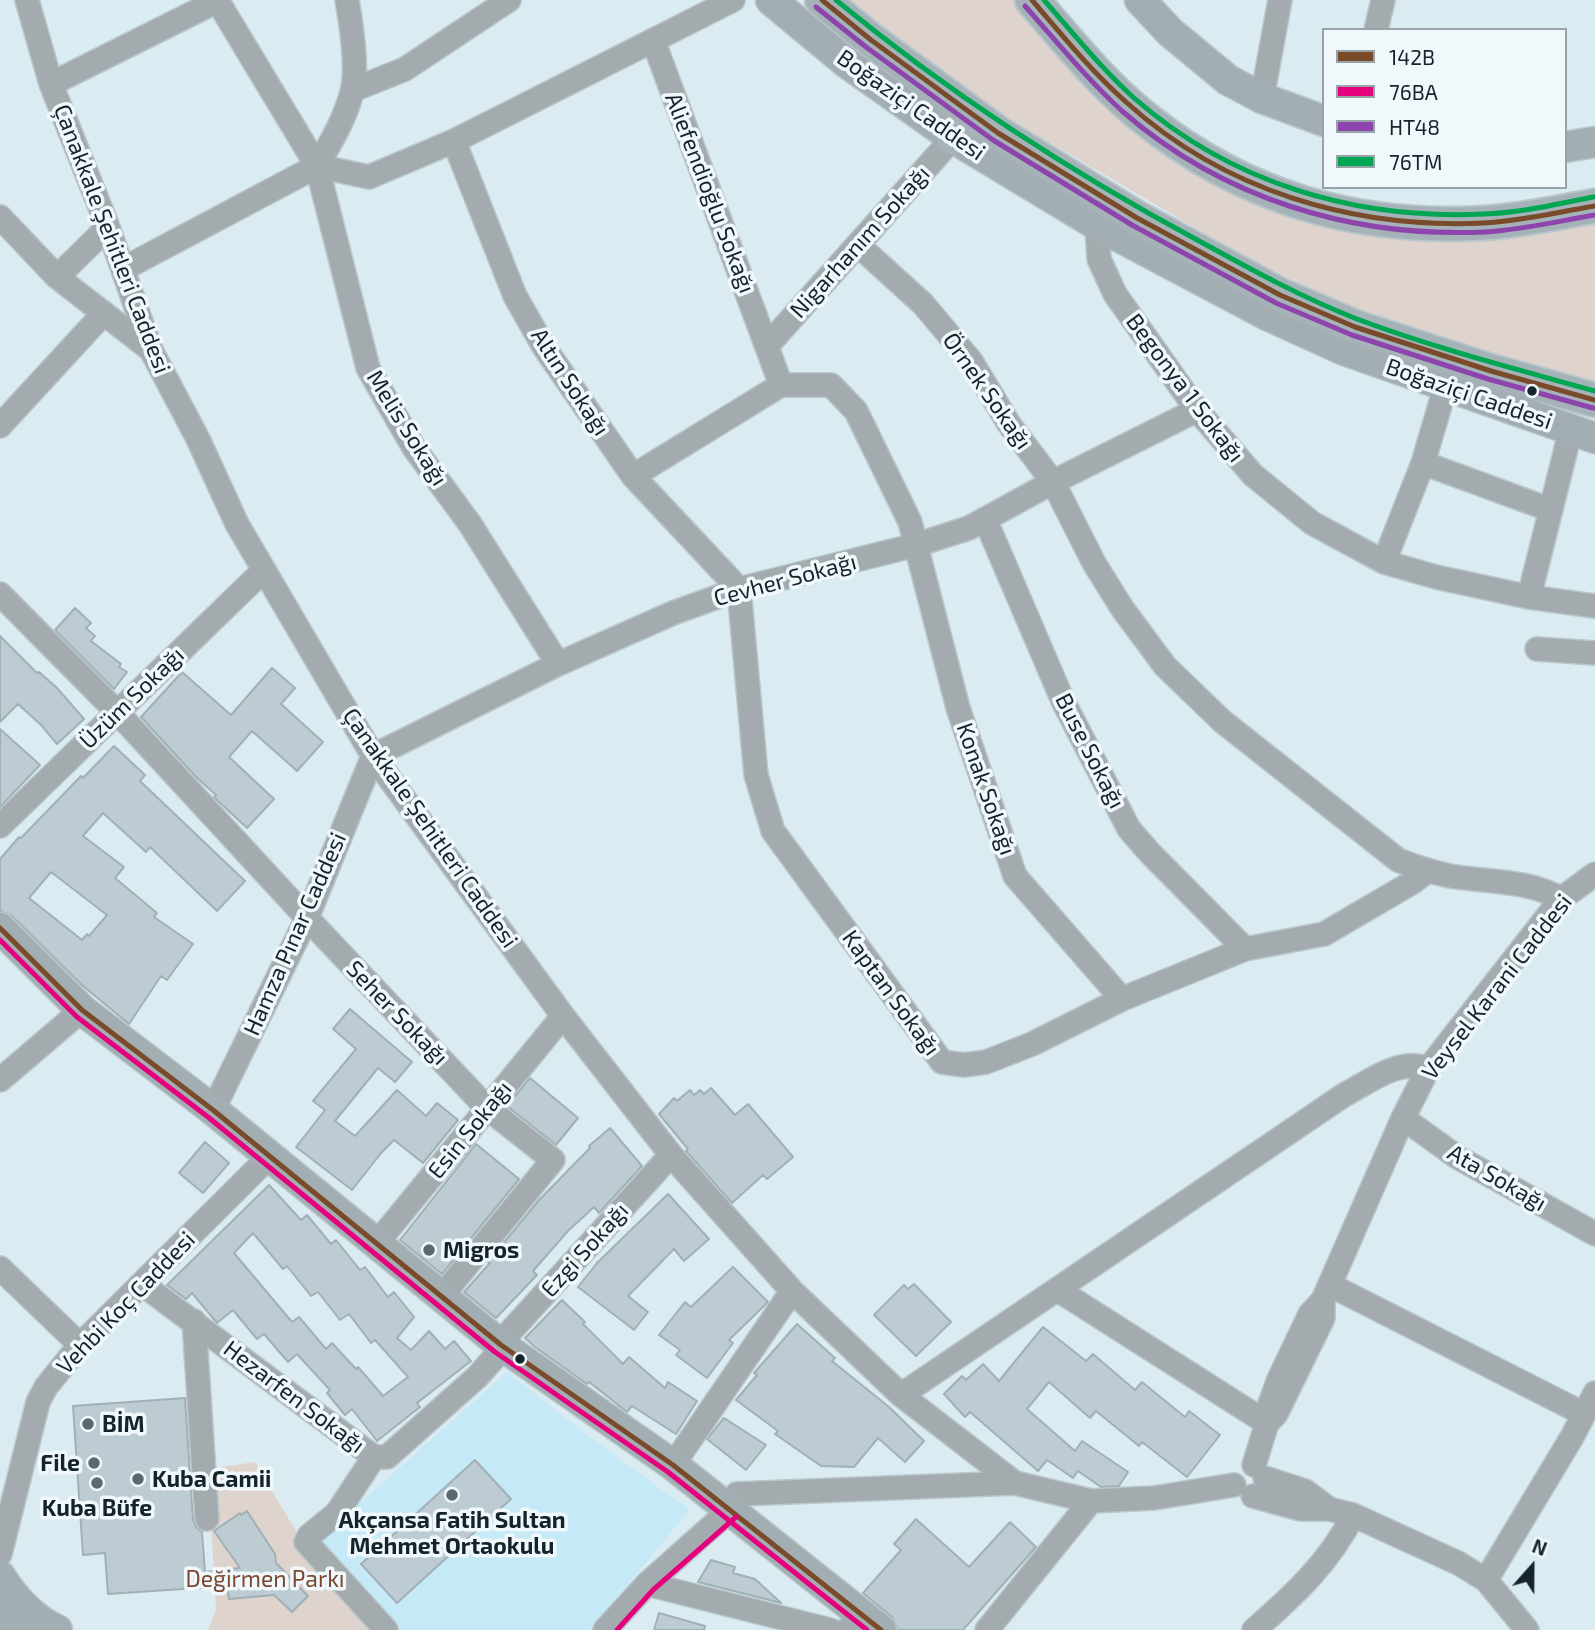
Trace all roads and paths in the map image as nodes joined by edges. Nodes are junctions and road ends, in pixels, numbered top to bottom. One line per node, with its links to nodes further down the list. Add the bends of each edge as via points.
1 (27, 0): 16 (street, Çanakkale Şehitleri Caddesi)
2 (347, 0): 17 (street)
3 (509, 0): 17 (street, via 405,69)
4 (733, 0): 15 (street)
5 (771, 0): 21 (main road, Boğaziçi Caddesi, via 848,63)
6 (822, 0): 20 (highway)
7 (1032, 0): 26 (highway, via 1142,116 1210,164 1269,193 1328,211 1408,223 1486,223)
8 (1140, 0): 14 (main road)
9 (1150, 0): 14 (main road)
10 (1280, 0): 18 (street)
11 (1383, 0): 13 (street)
12 (217, 1): 16 (street); 25 (street, Melis Sokağı)
13 (1376, 28)
14 (1170, 32): 18 (main road, via 1228,80)
15 (653, 40): 22 (street); 34 (street, Aliefendioğlu Sokağı)
16 (51, 84): 29 (street, Çanakkale Şehitleri Caddesi)
17 (353, 90): 25 (street)
18 (1262, 97): 19 (main road)
19 (1322, 120)
20 (998, 133): 21 (highway); 38 (highway, via 1137,219 1280,295 1368,332)
21 (953, 138): 28 (main road, Boğaziçi Caddesi); 30 (street, Nigarhanım Sokağı)
22 (454, 141): 25 (street, via 369,177); 43 (street, Altın Sokağı, via 515,296 544,347)
23 (1595, 142): 24 (main road)
24 (1567, 147)
25 (317, 166): 31 (street); 56 (street, Melis Sokağı, via 369,368 414,447 470,524)
26 (1595, 205)
27 (0, 217): 32 (street)
28 (1097, 225): 37 (main road, Boğaziçi Caddesi, via 1265,314 1344,350); 39 (street, Begonya 1 Sokağı, via 1099,259 1115,294)
29 (108, 227): 31 (street, Çanakkale Şehitleri Caddesi); 32 (street)
30 (858, 245): 34 (street, Nigarhanım Sokağı); 44 (street, Örnek Sokağı, via 923,304 971,361 1009,424)
31 (123, 269): 35 (street, Çanakkale Şehitleri Caddesi)
32 (57, 277): 33 (street)
33 (104, 313): 35 (street); 40 (street)
34 (768, 346): 36 (street, Aliefendioğlu Sokağı)
35 (151, 350): 49 (street, Çanakkale Şehitleri Caddesi)
36 (781, 385): 43 (street); 47 (street, via 831,385 856,411 910,522)
37 (1446, 385): 41 (main road, Boğaziçi Caddesi); 42 (street)
38 (1595, 400)
39 (1197, 410): 44 (street, Cevher Sokağı); 48 (street, Begonya 1 Sokağı, via 1253,475 1312,523)
40 (0, 426)
41 (1583, 434): 45 (street)
42 (1423, 463): 45 (street); 48 (street)
43 (633, 476): 50 (street, Altın Sokağı)
44 (1053, 482): 46 (street, Cevher Sokağı); 60 (street, Örnek Sokağı, via 1094,563 1165,666 1222,721 1374,843 1398,860)
45 (1551, 510): 52 (street)
46 (985, 519): 47 (street, Cevher Sokağı); 65 (street, Buse Sokağı, via 1063,701 1129,829)
47 (916, 545): 50 (street, Cevher Sokağı); 66 (street, Konak Sokağı, via 958,708 1015,876)
48 (1384, 562): 52 (street, Begonya 1 Sokağı)
49 (264, 570): 57 (street, Üzüm Sokağı); 58 (street, Çanakkale Şehitleri Caddesi)
50 (739, 589): 56 (street, Cevher Sokağı); 66 (street, Kaptan Sokağı, via 756,775 773,831 942,1062 986,1062)
51 (0, 594): 57 (street, Seher Sokağı)
52 (1529, 597): 53 (street, Begonya 1 Sokağı)
53 (1595, 606)
54 (1537, 649): 55 (street)
55 (1595, 653)
56 (558, 664): 58 (street, Cevher Sokağı)
57 (117, 712): 59 (street, Üzüm Sokağı); 63 (street, Seher Sokağı)
58 (373, 756): 63 (street, Hamza Pınar Caddesi); 68 (street, Çanakkale Şehitleri Caddesi)
59 (0, 826)
60 (1427, 871): 62 (street, Örnek Sokağı, via 1525,887); 65 (street, Kaptan Sokağı, via 1324,934)
61 (1595, 874): 62 (street, Veysel Karani Caddesi)
62 (1561, 899): 69 (street, Veysel Karani Caddesi)
63 (307, 918): 71 (street, Seher Sokağı); 72 (street, Hamza Pınar Caddesi)
64 (0, 928): 67 (main road)
65 (1245, 949): 66 (street, Kaptan Sokağı)
66 (1122, 999)
67 (82, 1010): 70 (street); 72 (main road)
68 (563, 1016): 71 (street, Esin Sokağı); 74 (street, Çanakkale Şehitleri Caddesi)
69 (1428, 1069): 73 (street, Veysel Karani Caddesi); 80 (street, via 1403,1065 1344,1095)
70 (0, 1080)
71 (487, 1108): 77 (street, Esin Sokağı); 83 (street, Seher Sokağı, via 553,1160)
72 (213, 1110): 75 (main road)
73 (1403, 1118): 76 (street, Ata Sokağı, via 1457,1157); 82 (street, Veysel Karani Caddesi)
74 (671, 1155): 81 (street, Çanakkale Şehitleri Caddesi); 86 (street, Ezgi Sokağı)
75 (270, 1156): 77 (main road); 79 (street, Vehbi Koç Caddesi)
76 (1595, 1234)
77 (377, 1243): 83 (main road)
78 (0, 1268): 85 (street)
79 (142, 1284): 84 (street, Hezarfen Sokağı); 85 (street, Vehbi Koç Caddesi)
80 (1058, 1290): 87 (street); 89 (street)
81 (792, 1291): 87 (street, Çanakkale Şehitleri Caddesi); 91 (street)
82 (1327, 1293): 88 (street); 89 (street, Veysel Karani Caddesi, via 1318,1329 1276,1414)
83 (441, 1297): 86 (main road)
84 (194, 1321): 90 (street, Hezarfen Sokağı); 97 (street)
85 (80, 1345): 98 (street, Vehbi Koç Caddesi, via 38,1402)
86 (500, 1345): 90 (street, Hezarfen Sokağı, via 477,1377 387,1457); 91 (main road)
87 (901, 1395): 93 (street, Çanakkale Şehitleri Caddesi)
88 (1592, 1400): 100 (street)
89 (1267, 1423): 92 (street, Veysel Karani Caddesi)
90 (373, 1457): 107 (street, via 337,1513 306,1542)
91 (673, 1465): 95 (main road)
92 (1252, 1481): 94 (street, via 1154,1498); 96 (street, via 1306,1491 1329,1509)
93 (1016, 1483): 94 (street); 95 (street, via 737,1494)
94 (1091, 1501): 110 (street)
95 (730, 1510): 101 (street); 103 (main road)
96 (1353, 1515): 100 (street); 104 (street, via 1328,1558)
97 (207, 1519)
98 (0, 1554)
99 (0, 1576): 106 (main road, via 19,1602)
100 (1486, 1580): 111 (street)
101 (647, 1584): 108 (street); 109 (street)
102 (0, 1618): 105 (main road)
103 (862, 1624)
104 (1265, 1626)
105 (34, 1630)
106 (57, 1630)
107 (386, 1630)
108 (605, 1630)
109 (830, 1630)
110 (987, 1630)
111 (1527, 1630)

